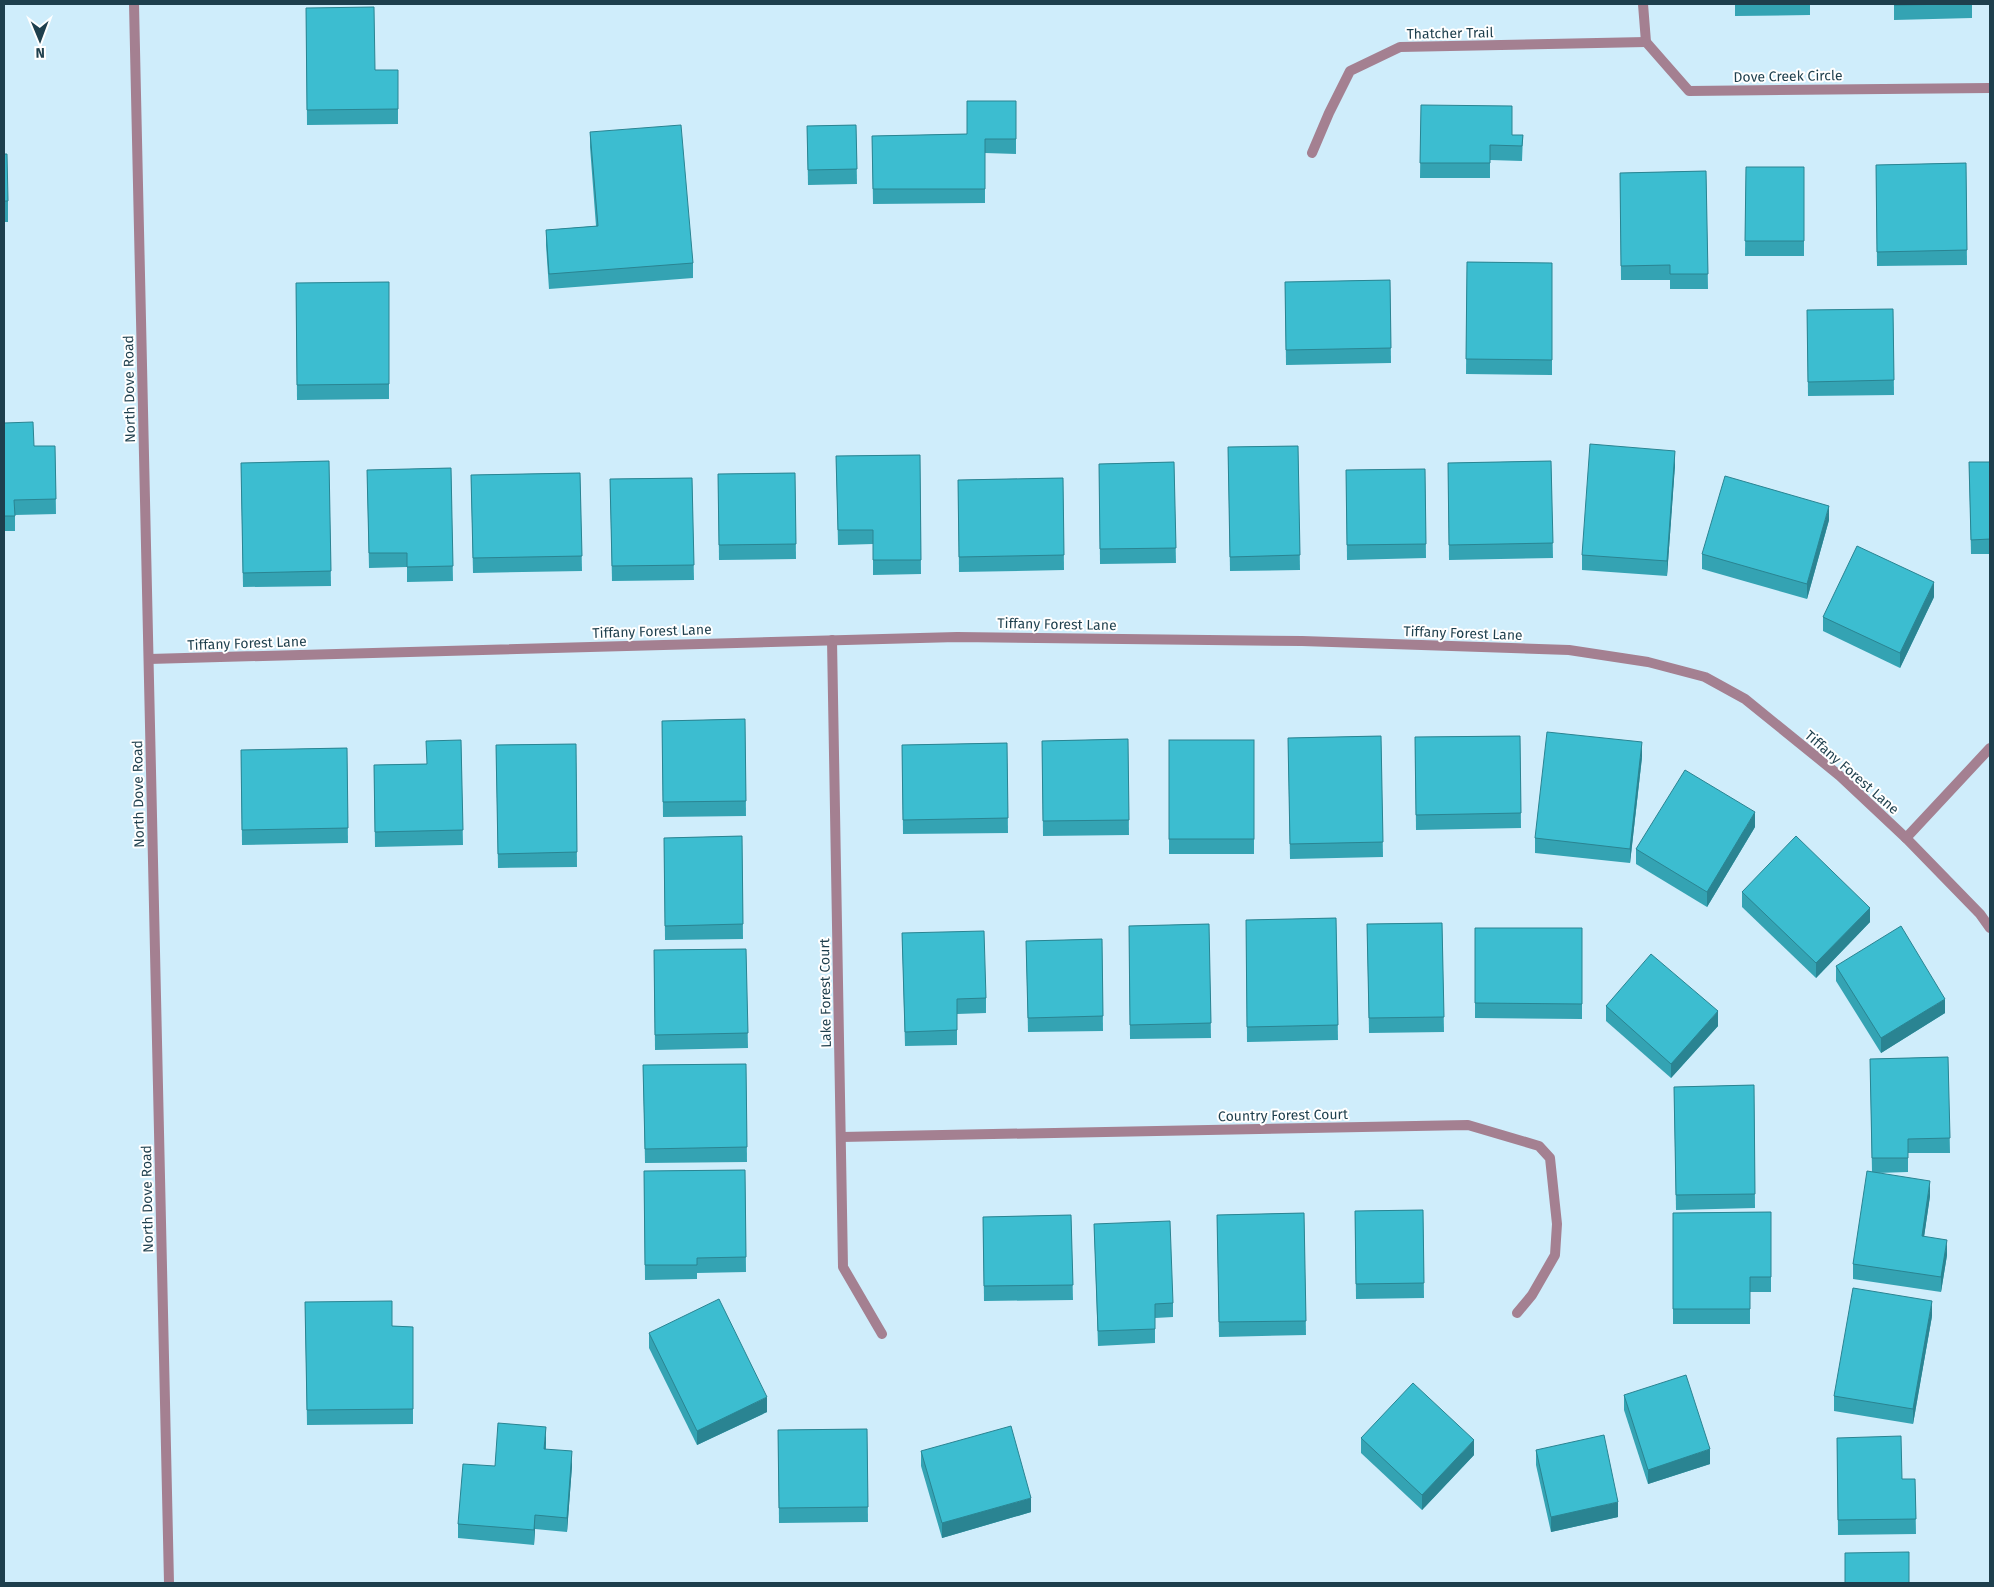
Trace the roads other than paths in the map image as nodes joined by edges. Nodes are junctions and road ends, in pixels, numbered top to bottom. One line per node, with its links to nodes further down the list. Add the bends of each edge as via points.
1 (134, 4): 7 (street, North Dove Road)
2 (1643, 4): 3 (street)
3 (1646, 42): 4 (street, Dove Creek Circle, via 1689,91); 5 (street, Thatcher Trail, via 1400,47 1350,71)
4 (1990, 88)
5 (1312, 153)
6 (832, 640): 7 (street, Tiffany Forest Lane); 9 (street, Tiffany Forest Lane, via 957,637 1302,641 1569,650 1648,662 1705,678 1745,699 1840,776); 11 (street, Lake Forest Court)
7 (148, 659): 14 (street, North Dove Road)
8 (1990, 748): 9 (street)
9 (1906, 838): 10 (street, Tiffany Forest Lane)
10 (1990, 928)
11 (841, 1138): 12 (street, Country Forest Court, via 1468,1125 1540,1146 1550,1158 1557,1224 1555,1255); 13 (street, Lake Forest Court, via 843,1267)
12 (1517, 1313)
13 (882, 1334)
14 (169, 1583)

